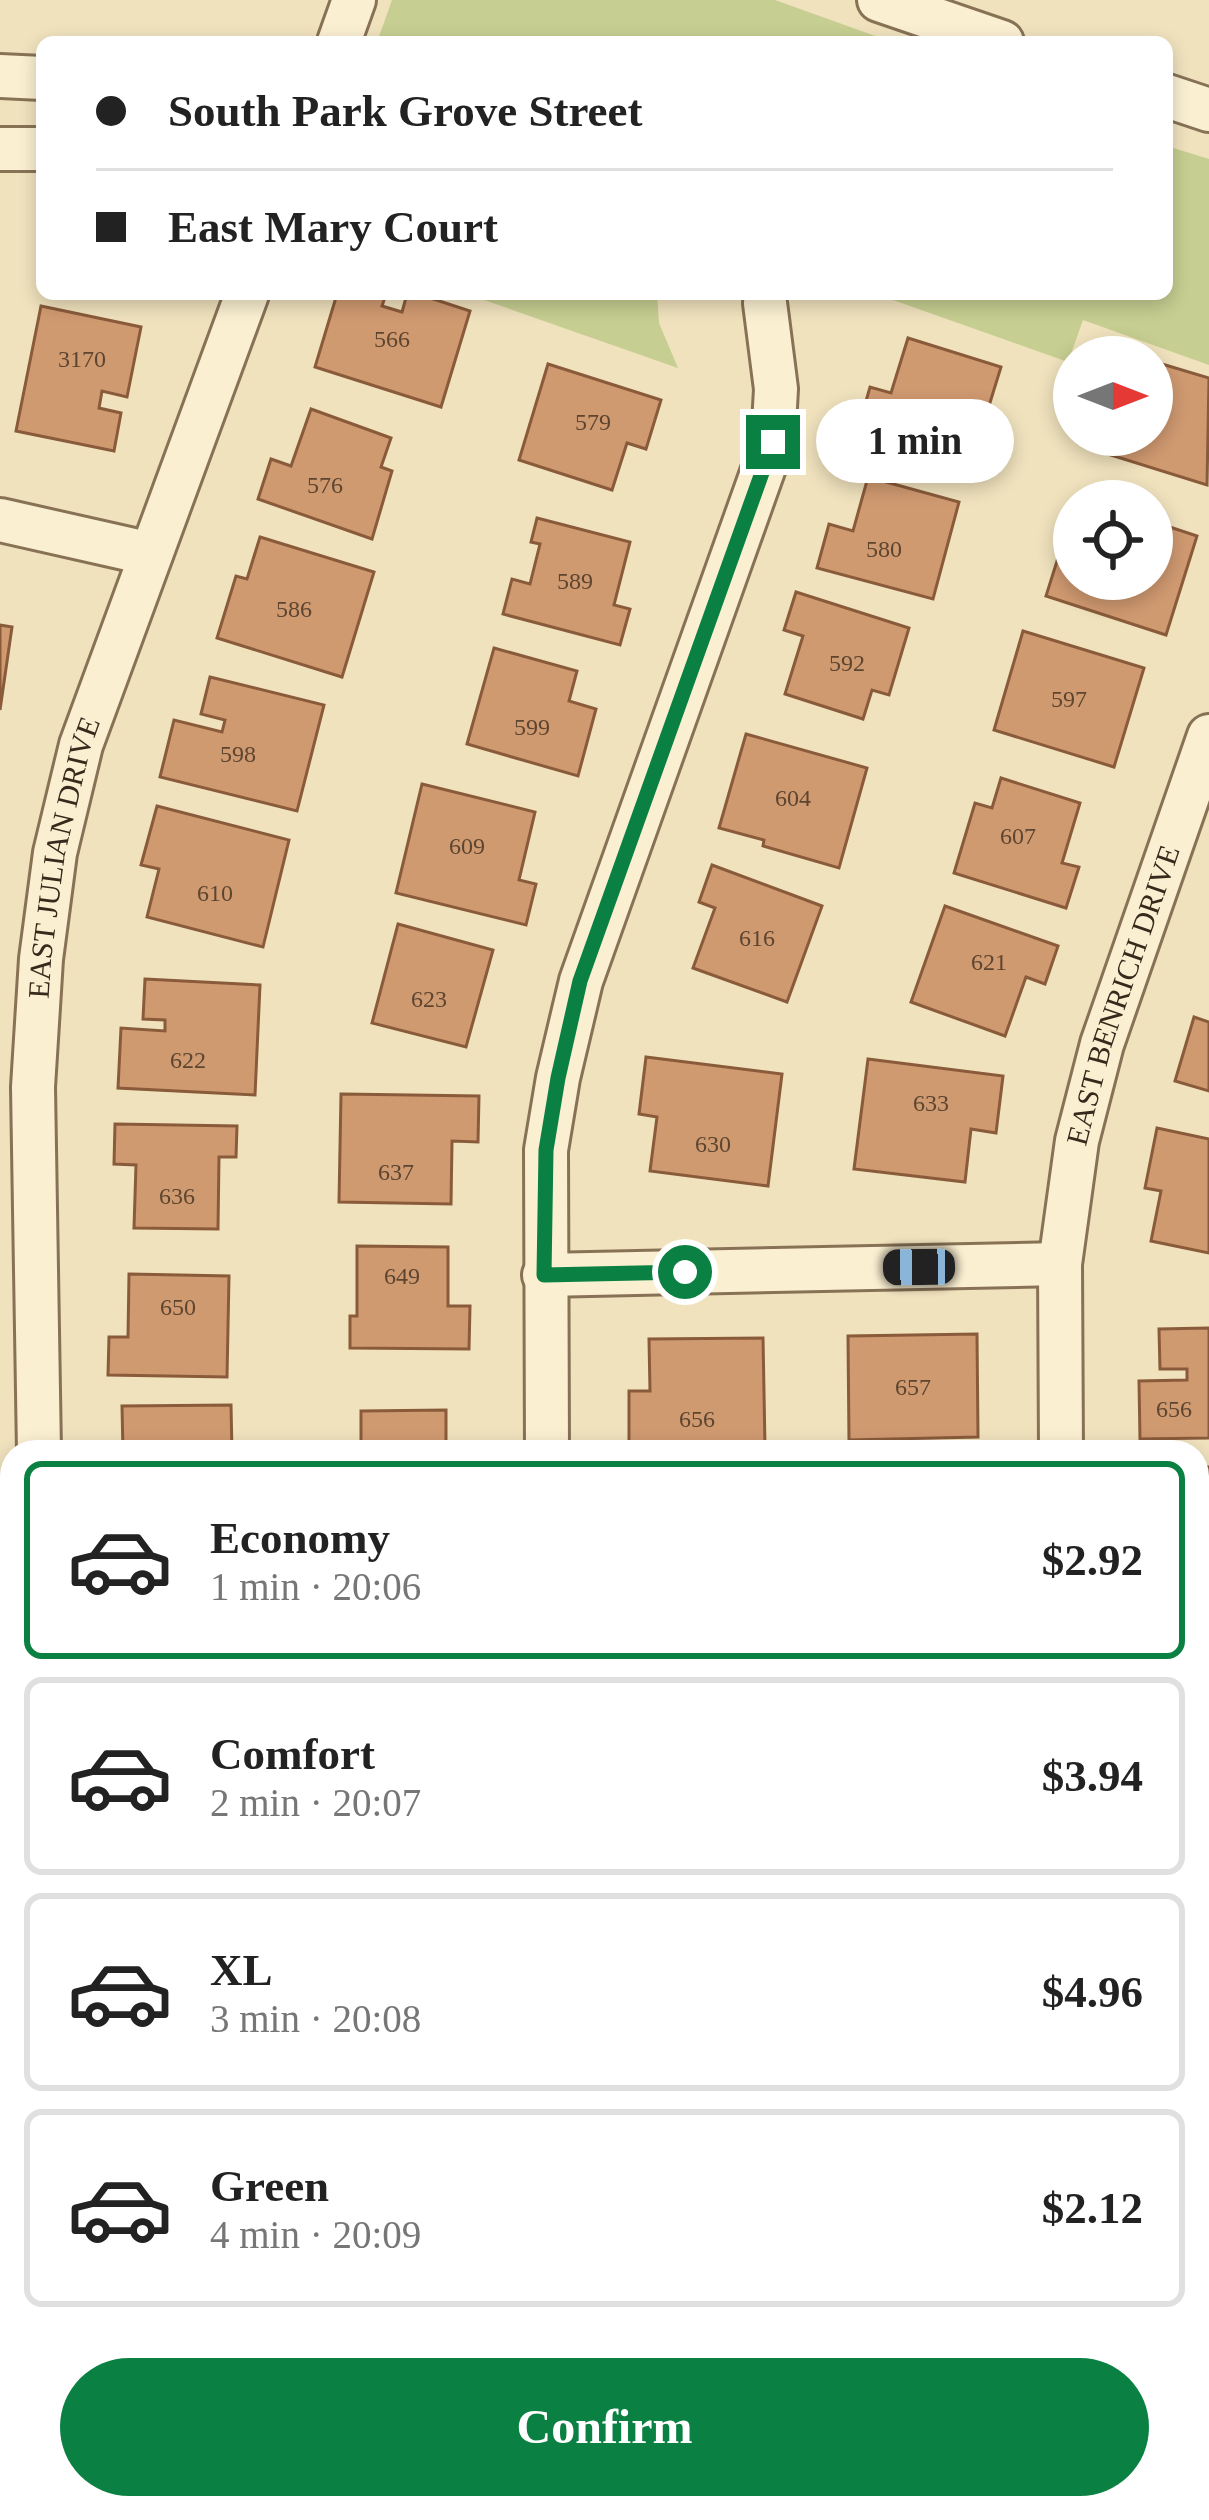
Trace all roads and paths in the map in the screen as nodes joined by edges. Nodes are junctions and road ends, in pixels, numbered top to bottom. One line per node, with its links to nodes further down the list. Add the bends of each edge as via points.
1 (354, 0): 3 (street)
2 (896, 3): 4 (street)
3 (341, 36)
4 (986, 36)
5 (0, 76): 6 (street)
6 (36, 78)
7 (1173, 98): 8 (street)
8 (1209, 110)
9 (0, 148): 10 (street)
10 (36, 148)
11 (245, 300): 14 (street, EAST JULIAN DRIVE)
12 (765, 303): 17 (street, via 776,389 773,442 580,981 546,1150)
13 (0, 520): 14 (street)
14 (151, 554): 18 (street, EAST JULIAN DRIVE, via 81,745 41,959 33,1087)
15 (1209, 736): 16 (street, EAST BENRICH DRIVE, via 1102,1044 1077,1141)
16 (1060, 1264): 17 (street); 20 (street, EAST BENRICH DRIVE)
17 (544, 1275): 19 (street)
18 (39, 1440)
19 (547, 1440)
20 (1061, 1440)

